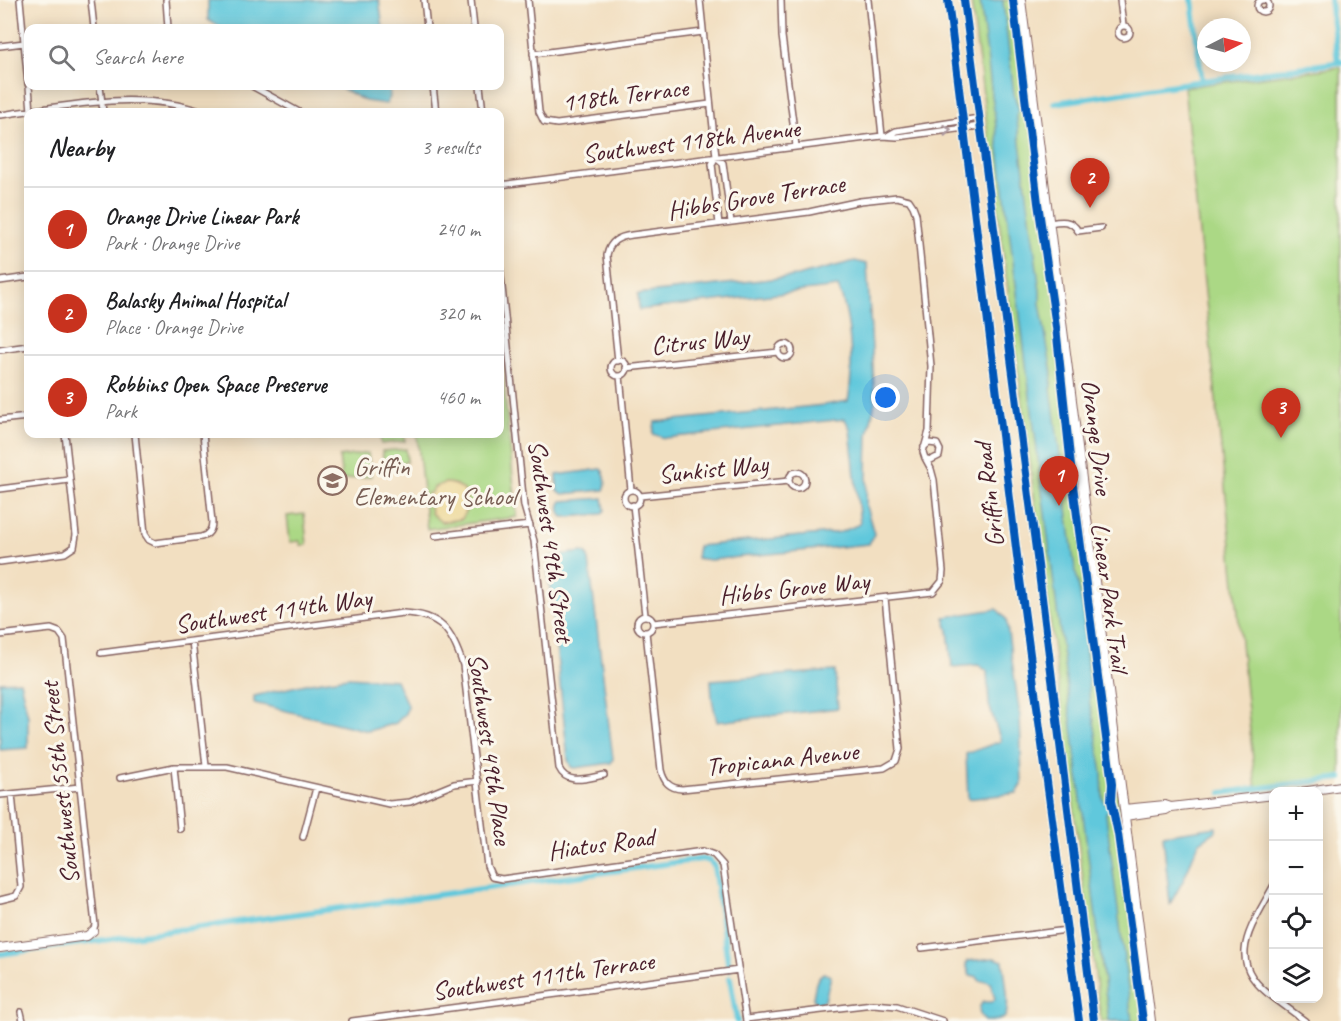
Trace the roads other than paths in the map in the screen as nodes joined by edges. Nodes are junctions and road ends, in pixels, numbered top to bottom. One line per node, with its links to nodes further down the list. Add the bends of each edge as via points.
1 (20, 0): 20 (street)
2 (91, 0): 14 (street)
3 (165, 0): 15 (street)
4 (424, 0): 16 (street)
5 (471, 0): 17 (street)
6 (528, 0): 22 (street)
7 (700, 0): 19 (street)
8 (781, 0): 42 (street)
9 (868, 0): 41 (street)
10 (948, 0): 40 (main road, Griffin Road)
11 (964, 0): 39 (main road, Griffin Road)
12 (1021, 0): 46 (street, Orange Drive)
13 (1120, 0): 18 (street)
14 (94, 24)
15 (168, 24)
16 (427, 24)
17 (474, 24)
18 (1123, 25)
19 (703, 32): 22 (street); 29 (street)
20 (24, 43): 21 (street)
21 (0, 46)
22 (533, 54): 29 (street, 118th Terrace, via 539,112 544,122 557,124)
23 (29, 90): 30 (street)
24 (101, 90): 28 (street)
25 (259, 90): 34 (street)
26 (433, 90): 35 (street)
27 (480, 90): 36 (street)
28 (102, 101): 31 (street); 32 (street); 33 (street, via 154,101)
29 (710, 104): 43 (street)
30 (31, 108)
31 (57, 108)
32 (103, 108)
33 (185, 108)
34 (292, 108)
35 (436, 108)
36 (483, 108)
37 (24, 113): 38 (street)
38 (0, 115)
39 (980, 122): 40 (street, Southwest 118th Avenue); 99 (main road, Griffin Road)
40 (964, 124): 41 (street, Southwest 118th Avenue); 97 (main road, Griffin Road)
41 (885, 136): 42 (street, Southwest 118th Avenue)
42 (796, 146): 43 (street, Southwest 118th Avenue)
43 (716, 157): 44 (street, Southwest 118th Avenue); 45 (street, via 723,163); 47 (street, via 712,164)
44 (504, 184)
45 (731, 222): 47 (street, Hibbs Grove Terrace); 58 (street, Hibbs Grove Terrace, via 860,201 897,197 909,200 916,214 930,351)
46 (1048, 223): 48 (street, via 1067,221 1078,231); 100 (street, Orange Drive)
47 (719, 224): 55 (street, Hibbs Grove Terrace, via 624,236 611,244 607,255)
48 (1101, 228)
49 (24, 278): 50 (street)
50 (0, 281)
51 (504, 307): 75 (street, Southwest 49th Street, via 524,506)
52 (24, 347): 53 (street)
53 (0, 350)
54 (778, 352): 56 (street, Citrus Way)
55 (618, 361): 56 (street); 57 (street, via 611,370)
56 (626, 368): 57 (street)
57 (620, 376): 72 (street)
58 (930, 416): 64 (street); 65 (street)
59 (24, 417): 60 (street)
60 (0, 420)
61 (65, 438): 68 (street)
62 (135, 438): 63 (street, via 144,530 149,540 158,543 201,537 210,532)
63 (202, 438)
64 (938, 446): 65 (street, via 931,443); 66 (street)
65 (924, 447): 67 (street)
66 (939, 456): 67 (street); 69 (street)
67 (925, 458): 69 (street)
68 (69, 480): 71 (street); 77 (street, via 74,547 65,553)
69 (934, 480): 78 (street, Hibbs Grove Way, via 942,581 929,593)
70 (789, 481): 73 (street, Sunkist Way)
71 (0, 489)
72 (631, 490): 73 (street); 74 (street, via 624,498)
73 (640, 496): 74 (street)
74 (633, 505): 79 (street)
75 (530, 525): 76 (street); 88 (street, Southwest 49th Street, via 559,768 562,775 575,780)
76 (435, 536)
77 (0, 562)
78 (885, 598): 80 (street, Hibbs Grove Way); 82 (street, Tropicana Avenue, via 900,749 896,760 884,768 682,789 670,786 661,770)
79 (645, 615): 80 (street); 82 (street, via 637,623)
80 (653, 623): 82 (street)
81 (446, 628): 84 (street, Southwest 114th Way, via 419,614 403,613); 90 (street, Southwest 49th Place, via 463,665)
82 (646, 632)
83 (0, 636): 92 (street, Southwest 55th Street, via 51,629 59,632 65,642)
84 (192, 641): 85 (street, Southwest 114th Way); 86 (street)
85 (102, 653)
86 (206, 766): 87 (street); 93 (street, via 251,771)
87 (174, 767): 89 (street); 103 (street)
88 (604, 775)
89 (120, 778)
90 (478, 781): 93 (street, via 454,784 410,801 389,804); 105 (street, Southwest 49th Place, via 487,866)
91 (1341, 786): 94 (street)
92 (80, 787): 95 (street); 109 (street, Southwest 55th Street)
93 (316, 788): 104 (street)
94 (1323, 788)
95 (12, 794): 96 (street); 107 (street, via 21,884 18,893)
96 (0, 795)
97 (1049, 796): 99 (main road, via 1060,806); 101 (main road, Griffin Road)
98 (1269, 796): 100 (street, via 1165,805)
99 (1067, 806): 102 (main road, Griffin Road)
100 (1125, 813): 122 (street, Orange Drive)
101 (1052, 820): 102 (main road); 108 (main road, Griffin Road)
102 (1070, 826): 121 (main road, Griffin Road)
103 (180, 829)
104 (303, 837)
105 (492, 877): 112 (street, Hiatus Road, via 502,879 703,851 714,855 723,865)
106 (1269, 894): 113 (street, via 1248,932 1244,954 1250,975)
107 (0, 900)
108 (1067, 930): 111 (street); 120 (main road, Griffin Road)
109 (93, 931): 110 (street, via 87,936)
110 (0, 948)
111 (922, 948)
112 (738, 970): 116 (street); 118 (street, Southwest 111th Terrace)
113 (1269, 995)
114 (1281, 1003): 123 (street)
115 (21, 1012): 117 (street)
116 (746, 1020): 119 (street, via 873,1004 897,1006)
117 (23, 1021)
118 (352, 1021)
119 (943, 1021)
120 (1079, 1021)
121 (1094, 1021)
122 (1151, 1021)
123 (1305, 1021)

